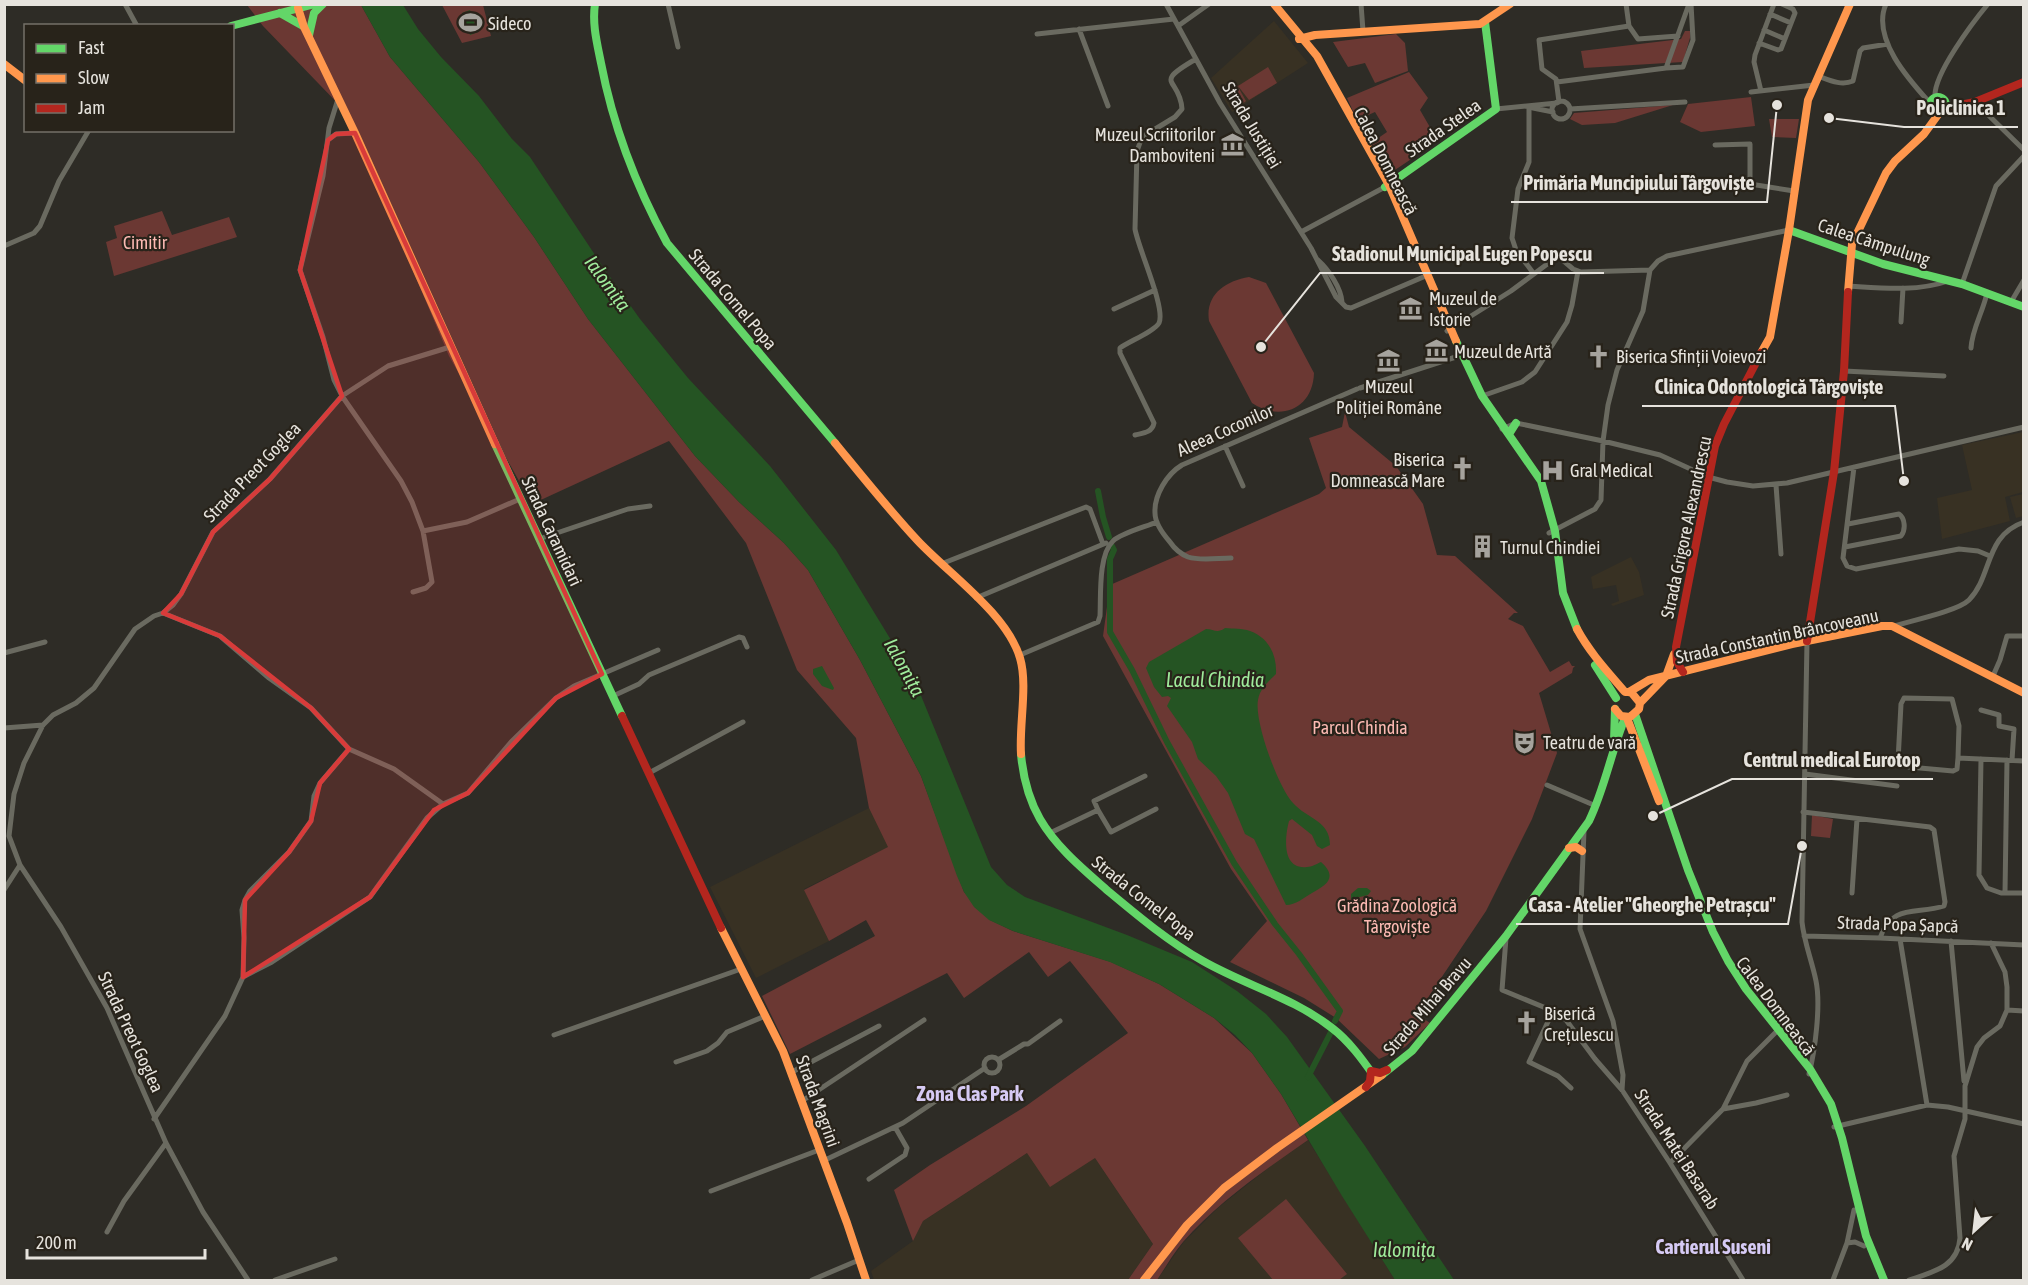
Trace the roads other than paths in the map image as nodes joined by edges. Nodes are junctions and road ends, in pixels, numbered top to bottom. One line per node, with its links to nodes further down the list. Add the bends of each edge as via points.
1 (126, 4): 25 (street)
2 (315, 4): 19 (main road)
3 (323, 4): 31 (main road, via 313,14)
4 (668, 4): 39 (street)
5 (1166, 4): 22 (street, Strada Justiției)
6 (1209, 4): 27 (street)
7 (1269, 4): 35 (main road, Calea Domnească)
8 (1274, 4): 35 (main road, Calea Domnească)
9 (1362, 4): 32 (street)
10 (1510, 4): 23 (main road)
11 (1626, 4): 28 (street)
12 (1690, 4): 34 (street); 42 (street, via 1693,40 1683,67)
13 (1774, 4): 21 (street)
14 (1782, 4): 24 (street, via 1795,13)
15 (1850, 4): 43 (main road, Strada Grigore Alexandrescu)
16 (1886, 4): 38 (street, via 1882,17)
17 (1988, 4): 53 (street, via 1962,38 1936,86)
18 (592, 7): 126 (main road, Strada Cornel Popa, via 613,115 640,187 668,243 892,513)
19 (301, 8): 20 (main road); 31 (main road)
20 (279, 13): 26 (main road); 31 (main road, via 297,21)
21 (1770, 14): 24 (street); 30 (street)
22 (1174, 19): 27 (street, Strada Justiției); 29 (street)
23 (1485, 22): 32 (main road); 58 (main road, Strada Stelea)
24 (1791, 23): 36 (street)
25 (136, 24)
26 (234, 25)
27 (1178, 26): 40 (street, Strada Justiției)
28 (1629, 26): 34 (street, via 1638,39); 45 (street, via 1539,40 1542,69)
29 (1079, 29): 33 (street); 55 (street)
30 (1764, 30): 36 (street); 37 (street)
31 (307, 31): 50 (main road)
32 (1363, 31): 35 (main road)
33 (1037, 34)
34 (1678, 36): 42 (street)
35 (1301, 38): 68 (main road, Calea Domnească, via 1333,83); 70 (main road, Calea Domnească)
36 (1785, 39): 37 (street, via 1778,50)
37 (1759, 42): 48 (street, via 1754,59)
38 (1888, 44): 43 (street, via 1860,51 1853,81 1836,82); 53 (street, via 1908,79)
39 (678, 47)
40 (1196, 59): 73 (street, Strada Justiției); 85 (street, via 1171,77 1182,109 1142,137 1137,151 1135,229)
41 (4, 64): 44 (main road)
42 (1666, 68): 45 (street)
43 (1818, 76): 47 (main road, Strada Grigore Alexandrescu)
44 (24, 79)
45 (1559, 82): 51 (street)
46 (2024, 82): 54 (main road)
47 (1814, 85): 48 (street); 71 (main road, Strada Grigore Alexandrescu, via 1808,99)
48 (1761, 91): 49 (street)
49 (1751, 92)
50 (339, 97): 63 (main road, Strada Caramidari); 64 (street)
51 (1560, 102): 56 (street); 59 (street); 60 (street)
52 (1685, 102): 59 (street)
53 (1932, 102): 57 (main road, via 1940,97); 57 (main road, via 1934,112); 61 (main road)
54 (1971, 103): 57 (main road); 66 (street)
55 (1107, 106)
56 (1527, 107): 58 (street); 60 (street); 78 (street, via 1529,162 1518,189 1512,237 1516,250)
57 (1943, 107): 61 (main road)
58 (1496, 108): 69 (main road, Strada Stelea)
59 (1570, 109): 60 (street, via 1562,119)
60 (1553, 112)
61 (1929, 126): 75 (main road, via 1886,173)
62 (88, 132): 74 (street, via 59,181 40,226 34,233)
63 (355, 133): 64 (street, via 336,134); 92 (main road, Strada Caramidari)
64 (328, 140): 97 (street, via 300,270)
65 (1715, 145): 71 (street, via 1750,144 1750,184)
66 (2024, 150)
67 (2024, 156): 82 (street, via 1996,186)
68 (1382, 172): 69 (main road); 70 (main road, Calea Domnească)
69 (1402, 175): 70 (main road, Strada Stelea)
70 (1387, 186): 73 (street, Strada Stelea); 79 (main road, Calea Domnească)
71 (1794, 191): 72 (main road, Strada Grigore Alexandrescu)
72 (1789, 230): 75 (main road, Calea Câmpulung); 76 (street, via 1666,256); 107 (main road, Strada Grigore Alexandrescu, via 1770,337 1718,436)
73 (1301, 232): 79 (street, Strada Justiției, via 1336,297 1346,307)
74 (4, 246)
75 (1850, 253): 80 (main road, Calea Câmpulung); 83 (main road)
76 (1650, 270): 77 (street); 103 (street, via 1640,320 1614,380)
77 (1578, 271): 78 (street, via 1558,256); 98 (street, via 1567,322 1534,372 1522,382)
78 (1534, 274): 91 (street)
79 (1426, 276): 91 (main road, Calea Domnească)
80 (1950, 280): 82 (main road, Calea Câmpulung); 84 (street, Calea Câmpulung)
81 (2024, 280): 87 (street)
82 (1962, 284): 86 (main road, Calea Câmpulung)
83 (1848, 286): 84 (street, Calea Câmpulung); 95 (main road)
84 (1904, 288): 90 (street)
85 (1155, 290): 89 (street); 102 (street, via 1158,324 1120,348 1154,423 1149,431)
86 (1987, 293): 87 (main road, Calea Câmpulung); 93 (street)
87 (2011, 302): 88 (main road, Calea Câmpulung)
88 (2024, 307)
89 (1114, 309)
90 (1901, 322)
91 (1449, 330): 94 (main road, Calea Domnească)
92 (450, 347): 97 (street, Strada Preot Goglea, via 388,366); 110 (main road, Strada Caramidari)
93 (1971, 348)
94 (1460, 356): 98 (main road, Calea Domnească); 101 (main road, Calea Domnească, via 1478,397); 104 (street, Aleea Coconilor, via 1359,388)
95 (1844, 371): 96 (street); 106 (main road)
96 (1944, 376)
97 (342, 396): 117 (street, via 401,481); 129 (street, Strada Preot Goglea, via 270,478 213,532 181,594)
98 (1482, 396): 101 (main road, Calea Domnească)
99 (1516, 423): 101 (main road); 103 (street)
100 (2024, 427): 105 (street)
101 (1504, 430): 112 (main road, Calea Domnească, via 1538,476); 118 (main road, Calea Domnească, via 1537,483)
102 (1135, 435)
103 (1603, 441): 107 (street, via 1660,455); 116 (street, via 1599,505)
104 (1226, 446): 109 (street); 113 (street, Aleea Coconilor, via 1170,474 1157,502)
105 (1854, 467): 106 (street); 115 (street)
106 (1834, 472): 108 (street); 132 (main road)
107 (1708, 477): 108 (street, via 1742,485); 135 (main road, Strada Grigore Alexandrescu)
108 (1776, 485): 123 (street)
109 (1244, 486)
110 (520, 499): 117 (street, via 467,522); 119 (main road, Strada Caramidari)
111 (650, 506): 119 (street, via 628,509)
112 (1551, 516): 116 (street); 118 (main road, Calea Domnească)
113 (1157, 522): 120 (street); 125 (street, via 1173,546 1188,556)
114 (2024, 522): 124 (street, via 2009,530)
115 (1848, 524): 122 (street); 122 (street, via 1896,513 1902,515 1905,529 1901,536)
116 (1565, 525): 118 (street)
117 (423, 531): 127 (street, via 432,582)
118 (1552, 532): 143 (main road, via 1565,601 1575,625 1589,648); 146 (main road, Calea Domnească, via 1564,613)
119 (539, 539): 140 (main road, Strada Caramidari)
120 (1113, 540): 121 (street); 138 (street, via 1105,555 1098,622)
121 (1103, 544): 126 (street, via 1090,509 1083,507); 128 (street)
122 (1845, 547): 124 (street, via 1846,566 1856,569 1959,549)
123 (1781, 554)
124 (1990, 556): 130 (street, via 1968,601)
125 (1231, 558)
126 (941, 564): 128 (main road, Strada Cornel Popa)
127 (413, 592)
128 (976, 598): 138 (main road, Strada Cornel Popa, via 1005,630)
129 (163, 614): 152 (street, Strada Preot Goglea, via 135,629 94,688); 156 (street, via 220,636 311,708)
130 (1892, 627): 132 (main road, Strada Constantin Brâncoveanu, via 1873,627); 142 (main road, Strada Constantin Brâncoveanu)
131 (2024, 636): 142 (street, via 2007,636)
132 (1806, 641): 139 (main road, Strada Constantin Brâncoveanu); 162 (street)
133 (45, 642): 137 (street)
134 (747, 647): 145 (street, via 742,637 736,638 650,675)
135 (1676, 647): 139 (main road, Strada Grigore Alexandrescu, via 1677,662); 141 (main road, Strada Grigore Alexandrescu)
136 (658, 650): 140 (street)
137 (4, 653)
138 (1020, 655): 174 (main road, Strada Cornel Popa, via 1024,784)
139 (1683, 672): 141 (main road, Strada Constantin Brâncoveanu)
140 (602, 674): 145 (main road, Strada Caramidari); 166 (street, via 556,698 511,742 468,793)
141 (1666, 676): 143 (main road, Strada Constantin Brâncoveanu); 147 (main road, Strada Constantin Brâncoveanu)
142 (1993, 676): 144 (main road, Strada Constantin Brâncoveanu)
143 (1627, 692): 146 (main road); 147 (main road, via 1637,696)
144 (2024, 693)
145 (613, 696): 161 (main road, Strada Caramidari)
146 (1616, 698): 148 (main road)
147 (1640, 703): 150 (main road)
148 (1615, 709): 150 (main road, Calea Domnească); 154 (main road)
149 (1981, 710): 159 (street, via 1998,714 1999,726 2014,729)
150 (1629, 716): 154 (main road); 155 (main road, Calea Domnească); 200 (main road, Calea Domnească, via 1645,742 1701,908 1728,962)
151 (743, 722): 161 (street)
152 (43, 725): 153 (street, Strada Preot Goglea); 167 (street, Strada Preot Goglea, via 24,763)
153 (4, 728)
154 (1614, 745): 155 (main road, via 1628,741); 168 (main road, Strada Mihai Bravu)
155 (1638, 747): 200 (main road, Calea Domnească, via 1708,934 1736,982)
156 (349, 749): 166 (street, via 394,769); 192 (street, via 320,783 310,821 289,852 244,900)
157 (1958, 757): 157 (street, via 1957,769 1953,771 1909,767 1898,761 1904,698 1952,699 1959,726); 158 (street)
158 (1981, 759): 159 (street); 181 (street, via 1979,875 1987,888)
159 (2010, 760): 160 (street); 181 (street)
160 (2024, 761)
161 (649, 773): 186 (main road, Strada Caramidari)
162 (1805, 774): 165 (street); 172 (street)
163 (1145, 776): 171 (street, via 1094,801)
164 (1547, 785): 168 (street)
165 (1897, 786)
166 (443, 804): 192 (street, via 427,818 370,897)
167 (13, 805): 169 (street); 178 (street, Strada Preot Goglea, via 9,836)
168 (1596, 807): 175 (main road, Strada Mihai Bravu)
169 (4, 808)
170 (1156, 809): 171 (street, via 1110,832)
171 (1098, 810): 174 (street)
172 (1803, 812): 173 (street); 184 (street)
173 (1857, 819): 180 (street); 185 (street, via 1934,830 1946,902 1944,906 1897,915)
174 (1050, 833): 208 (main road, Strada Cornel Popa, via 1084,871 1160,933 1205,962 1314,1016 1349,1044)
175 (1581, 834): 176 (main road, Strada Mihai Bravu); 177 (street, Strada Matei Basarab)
176 (1569, 848): 177 (main road); 183 (main road, Strada Mihai Bravu)
177 (1582, 850): 215 (street, Strada Matei Basarab, via 1580,929 1613,1021)
178 (20, 865): 179 (street); 221 (street, Strada Preot Goglea, via 107,1008)
179 (4, 890)
180 (1852, 893)
181 (2005, 893): 182 (street)
182 (2024, 893)
183 (1506, 936): 194 (street, via 1502,990); 206 (main road, Strada Mihai Bravu, via 1431,1029)
184 (1804, 936): 185 (street, Strada Popa Șapcă); 202 (street, via 1817,990)
185 (1880, 938): 187 (street, Strada Popa Șapcă)
186 (726, 939): 191 (main road, Strada Magrini)
187 (1900, 939): 188 (street, Strada Popa Șapcă); 218 (street)
188 (1951, 941): 189 (street, Strada Popa Șapcă); 212 (street)
189 (1991, 943): 190 (street, Strada Popa Șapcă); 193 (street, via 2005,972)
190 (2024, 945)
191 (741, 969): 196 (main road, Strada Magrini); 201 (street)
192 (243, 977): 221 (street, via 225,1016)
193 (2007, 1010): 195 (street); 212 (street, via 2000,1026 1980,1042)
194 (1553, 1011): 214 (street, via 1529,1062 1558,1076); 215 (street, via 1566,1020)
195 (2024, 1011)
196 (765, 1016): 205 (street, via 727,1032 707,1051); 209 (main road, Strada Magrini)
197 (924, 1020): 217 (street)
198 (1060, 1021): 204 (street)
199 (879, 1026): 209 (street)
200 (1776, 1032): 203 (main road); 210 (main road, Calea Domnească); 219 (street, via 1747,1061)
201 (554, 1035)
202 (1813, 1051): 203 (street); 210 (street)
203 (1799, 1055): 210 (main road)
204 (998, 1060): 207 (street, via 987,1059); 207 (street, via 996,1071)
205 (676, 1062)
206 (1395, 1066): 208 (main road, via 1380,1073); 211 (main road, Strada Mihai Bravu)
207 (985, 1068): 224 (street)
208 (1371, 1071): 211 (main road, Strada Cornel Popa); 213 (main road)
209 (792, 1072): 217 (main road, Strada Magrini)
210 (1809, 1072): 223 (main road, Calea Domnească)
211 (1377, 1080): 213 (main road, Strada Mihai Bravu)
212 (1965, 1086): 220 (street)
213 (1365, 1088): 243 (main road, Strada Mihai Bravu, via 1236,1178 1198,1213)
214 (1571, 1088)
215 (1622, 1090): 228 (street, Strada Matei Basarab)
216 (1787, 1095): 219 (street)
217 (802, 1101): 226 (main road, Strada Magrini)
218 (1927, 1105): 220 (street); 223 (street)
219 (1723, 1109): 228 (street)
220 (1966, 1111): 222 (street); 248 (street, via 1954,1155 1959,1250 1942,1269)
221 (154, 1119): 225 (street, Strada Preot Goglea)
222 (2024, 1124)
223 (1836, 1126): 231 (main road, Calea Domnească); 232 (main road, Calea Domnească)
224 (895, 1127): 227 (street); 229 (street, via 907,1148 905,1155)
225 (166, 1143): 233 (street); 239 (street, Strada Preot Goglea, via 203,1212)
226 (819, 1150): 227 (main road, Strada Magrini); 230 (street)
227 (823, 1161): 238 (main road, Strada Magrini)
228 (1670, 1163): 244 (street, Strada Matei Basarab)
229 (869, 1179)
230 (711, 1191)
231 (1854, 1210): 232 (main road, Calea Domnească); 234 (street)
232 (1861, 1228): 234 (street); 236 (main road, Calea Domnească); 247 (main road, Calea Domnească)
233 (107, 1232)
234 (1850, 1232): 235 (street)
235 (1847, 1243): 236 (street); 245 (street)
236 (1864, 1246): 246 (main road, Calea Domnească)
237 (334, 1259): 240 (street)
238 (860, 1260): 241 (street); 242 (main road, Strada Magrini)
239 (248, 1281)
240 (275, 1281)
241 (812, 1281)
242 (866, 1281)
243 (1144, 1281)
244 (1743, 1281)
245 (1833, 1281)
246 (1879, 1281)
247 (1884, 1281)
248 (1909, 1281)

